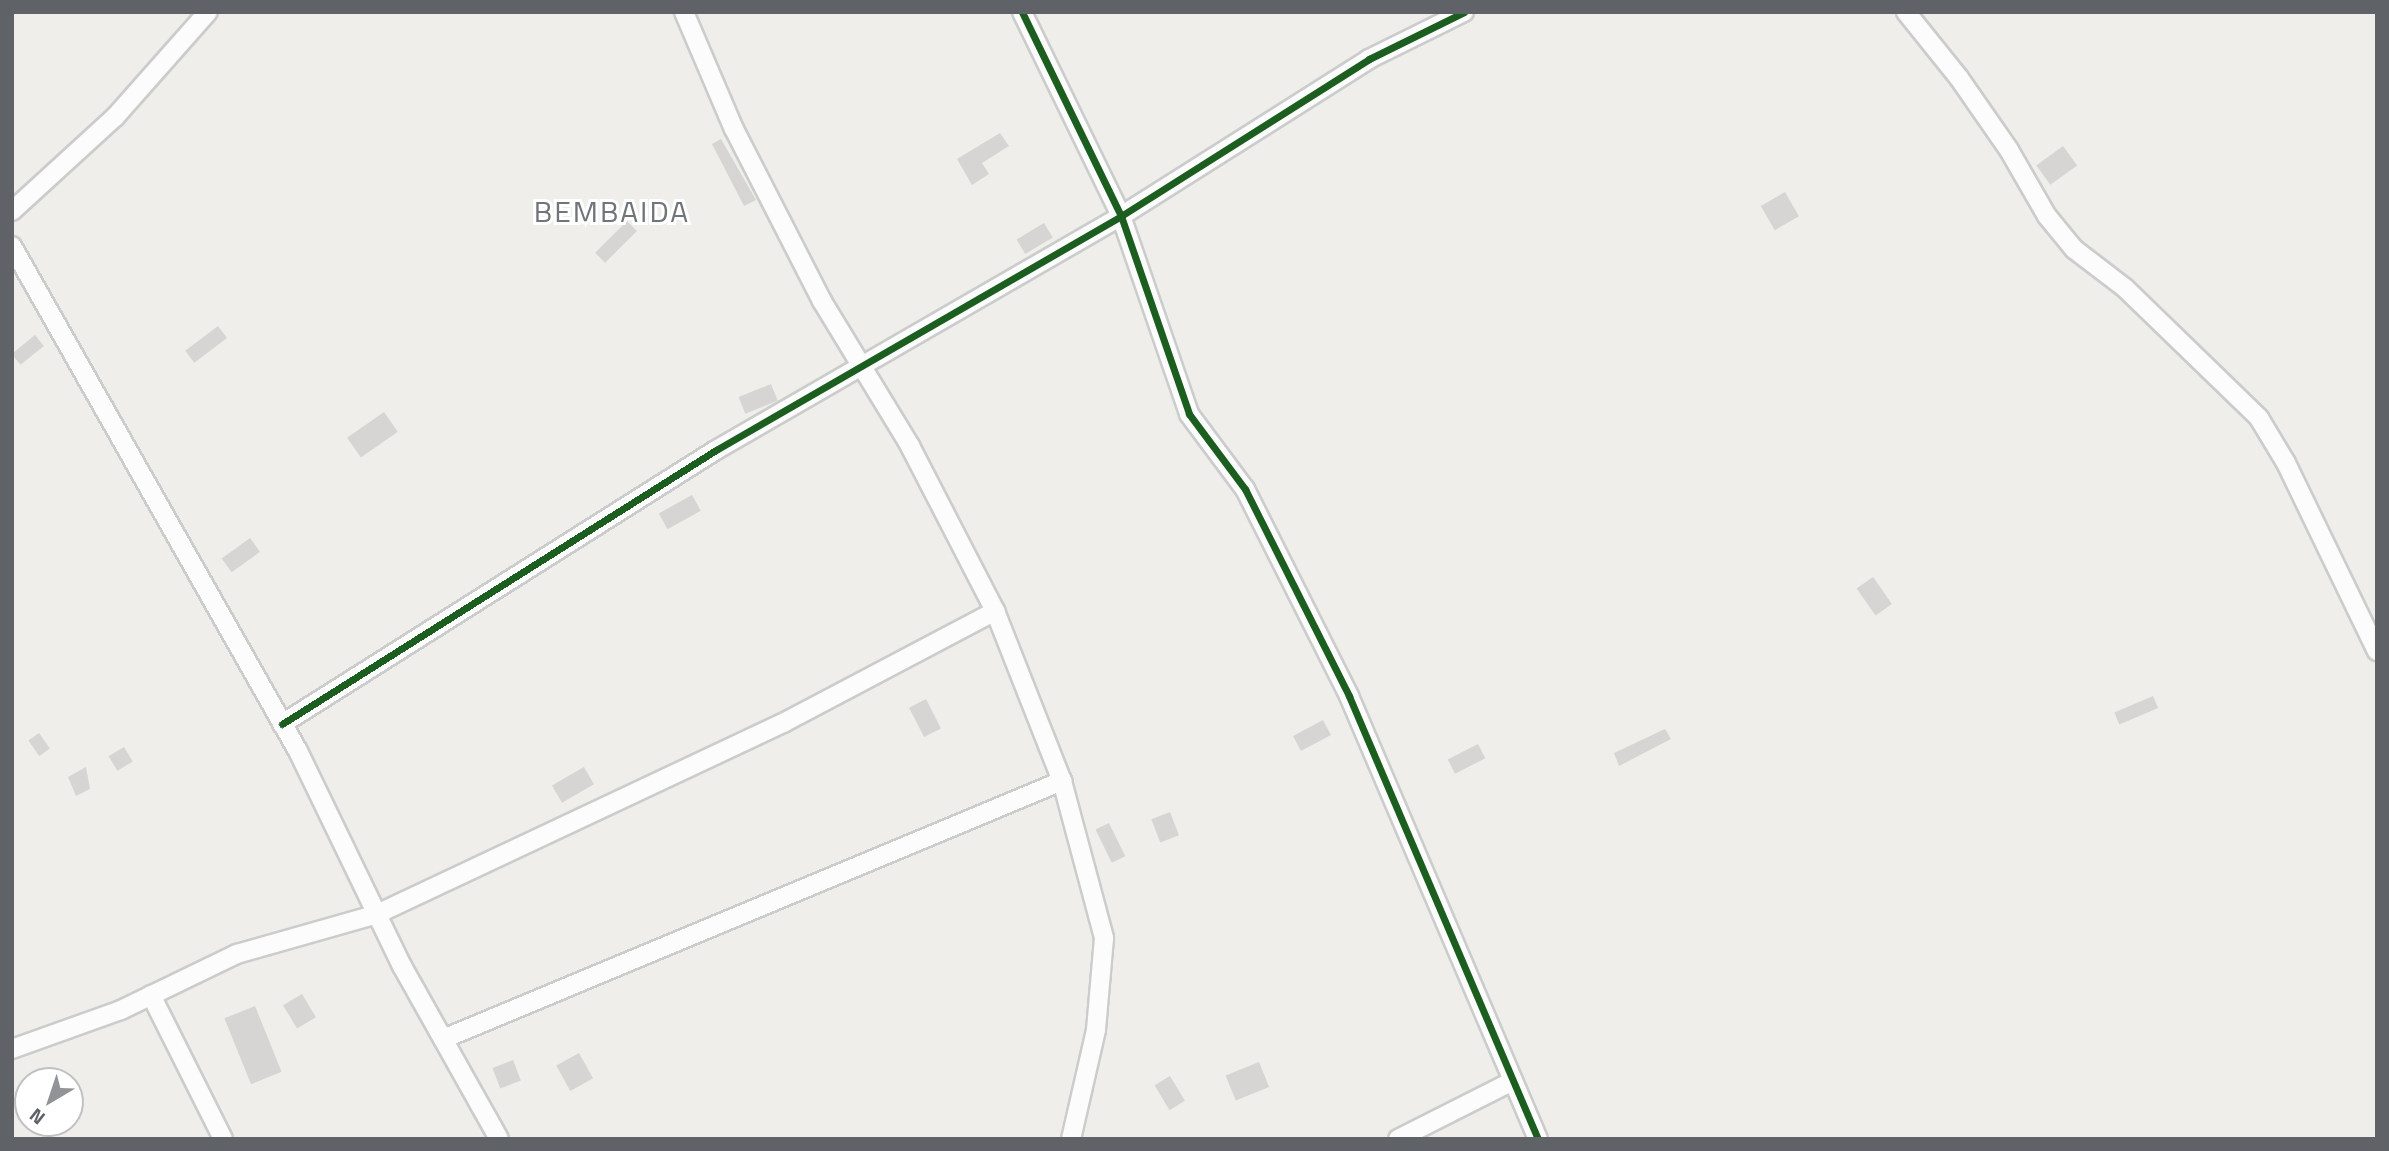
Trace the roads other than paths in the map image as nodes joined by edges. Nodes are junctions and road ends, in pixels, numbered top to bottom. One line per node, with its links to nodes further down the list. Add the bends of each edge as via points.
1 (208, 12): 6 (street, via 115,117)
2 (684, 12): 9 (street, via 734,129 822,301)
3 (1022, 12): 7 (street)
4 (1464, 12): 7 (street, via 1370,59)
5 (1906, 12): 11 (street, via 1959,78 2047,216 2074,249 2125,288 2259,418 2286,463)
6 (12, 211)
7 (1121, 216): 9 (street); 18 (street, via 1189,414 1245,489 1349,696)
8 (12, 247): 12 (street)
9 (861, 366): 10 (street, via 910,446); 12 (street, via 716,450)
10 (995, 611): 13 (street); 14 (street, via 783,723)
11 (2377, 651)
12 (282, 724): 14 (street)
13 (1062, 782): 16 (street); 21 (street, via 1104,938 1096,1030)
14 (377, 914): 15 (street, via 237,954); 16 (street)
15 (152, 995): 17 (street); 19 (street)
16 (443, 1039): 20 (street)
17 (12, 1049)
18 (1511, 1082): 22 (street); 23 (street)
19 (223, 1139)
20 (499, 1139)
21 (1071, 1139)
22 (1398, 1139)
23 (1538, 1139)

